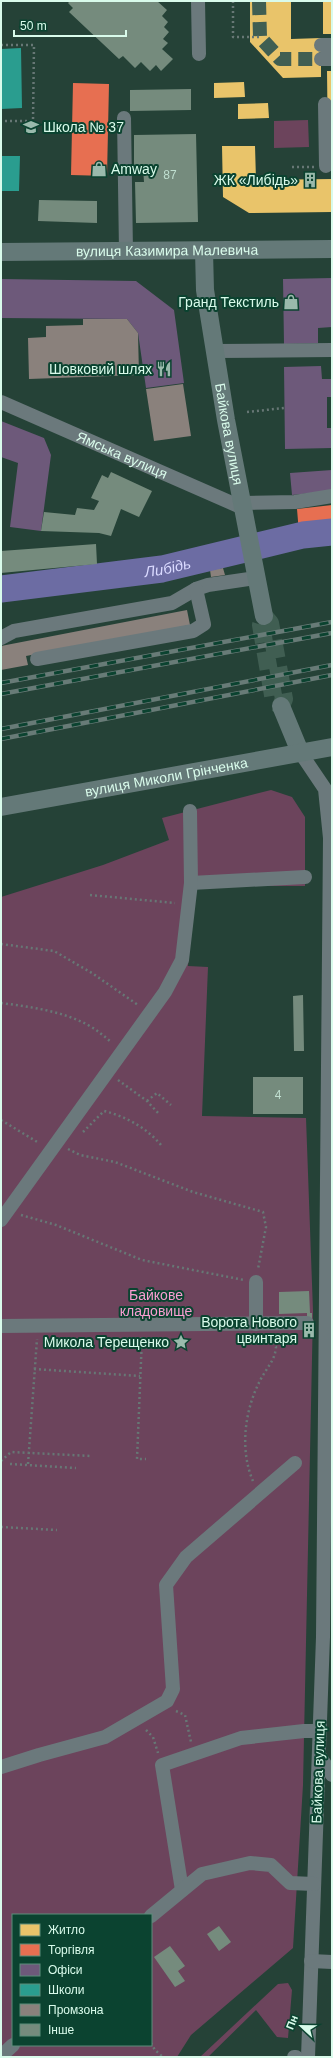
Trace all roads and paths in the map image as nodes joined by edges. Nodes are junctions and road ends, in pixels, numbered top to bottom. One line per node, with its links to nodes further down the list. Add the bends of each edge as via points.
1 (198, 1): 5 (street)
2 (233, 1): 3 (path, via 233,37)
3 (260, 37)
4 (1, 45): 8 (path, via 34,45 33,121)
5 (199, 54)
6 (325, 104): 10 (street)
7 (124, 118): 14 (street)
8 (1, 121)
9 (292, 167): 10 (path)
10 (324, 167)
11 (332, 249): 12 (main road, вулиця Казимира Малевича)
12 (204, 251): 14 (main road, вулиця Казимира Малевича); 16 (main road, Байкова вулиця, via 205,290)
13 (1, 252): 14 (main road, вулиця Казимира Малевича)
14 (126, 252)
15 (332, 350): 16 (street)
16 (216, 351): 21 (main road, Байкова вулиця)
17 (1, 402): 21 (street, Ямська вулиця)
18 (284, 408): 19 (path)
19 (247, 412)
20 (332, 496): 21 (street)
21 (243, 506): 22 (main road, Байкова вулиця)
22 (256, 576): 23 (street); 24 (main road, Байкова вулиця)
23 (196, 589): 25 (street, via 172,603); 27 (street, via 204,624 193,631)
24 (264, 616)
25 (8, 632): 26 (street)
26 (1, 638)
27 (37, 659)
28 (281, 706): 30 (main road, Байкова вулиця)
29 (332, 747): 30 (main road, вулиця Миколи Грінченка)
30 (300, 752): 31 (main road, вулиця Миколи Грінченка); 52 (street, Байкова вулиця, via 325,789 330,838)
31 (1, 807)
32 (190, 811): 34 (street)
33 (305, 877): 34 (street)
34 (191, 883): 39 (street, via 182,960)
35 (90, 895): 36 (path)
36 (171, 902)
37 (1, 944): 39 (path, via 54,951 92,973)
38 (1, 1003): 40 (path, via 61,1014 89,1026)
39 (150, 1013): 40 (street)
40 (123, 1050): 41 (street)
41 (107, 1073): 42 (path); 49 (street)
42 (147, 1101): 43 (path, via 157,1093); 44 (path)
43 (171, 1105)
44 (159, 1114)
45 (1, 1120): 49 (path)
46 (78, 1138): 48 (path, via 104,1110 151,1133)
47 (73, 1143): 51 (path, via 68,1148 80,1155 115,1162 193,1192 263,1212 266,1227)
48 (161, 1145)
49 (51, 1151): 50 (street)
50 (4, 1216): 51 (path, via 56,1225 142,1260)
51 (256, 1282): 53 (street)
52 (327, 1323): 54 (street); 73 (street, Байкова вулиця)
53 (256, 1324): 54 (street); 55 (street)
54 (271, 1324): 68 (path, via 271,1342 276,1347 275,1357 262,1376 250,1403 245,1443 251,1478)
55 (1, 1326)
56 (142, 1335): 59 (path)
57 (37, 1336): 58 (path)
58 (34, 1368): 59 (path); 60 (path)
59 (140, 1376): 62 (path, via 137,1459)
60 (29, 1452): 61 (path); 63 (path, via 11,1452); 66 (path)
61 (91, 1456)
62 (146, 1459)
63 (1, 1461)
64 (295, 1463): 68 (street)
65 (10, 1464): 66 (path)
66 (28, 1464): 67 (path)
67 (76, 1468)
68 (258, 1495): 71 (street, via 186,1557 166,1584 173,1689)
69 (1, 1527): 70 (path)
70 (56, 1530)
71 (166, 1701): 72 (street); 74 (path, via 176,1711 185,1715)
72 (135, 1720): 76 (path, via 153,1737); 77 (street, via 105,1737)
73 (320, 1731): 74 (street, via 241,1738); 75 (street, Байкова вулиця)
74 (194, 1754): 76 (street)
75 (325, 1755): 78 (street); 79 (street, Байкова вулиця)
76 (162, 1765): 80 (street)
77 (1, 1767)
78 (332, 1775)
79 (314, 1884): 80 (street, via 290,1883 271,1865 250,1863 202,1874); 82 (street, Байкова вулиця)
80 (182, 1890): 81 (street)
81 (152, 1915)
82 (311, 1961): 83 (street); 88 (street, Байкова вулиця)
83 (332, 1962)
84 (12, 2045): 86 (street)
85 (152, 2045): 87 (path)
86 (1, 2056)
87 (163, 2057)
88 (308, 2057)

